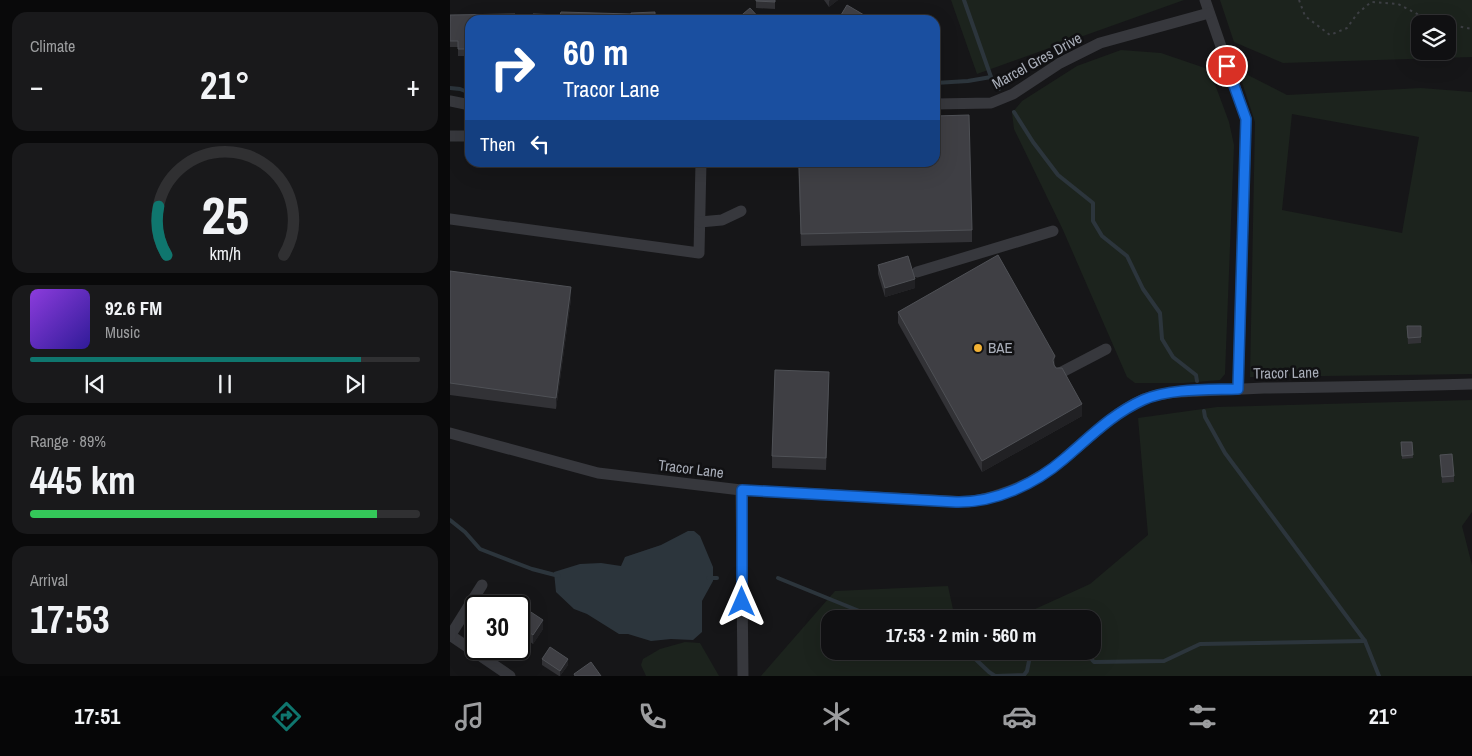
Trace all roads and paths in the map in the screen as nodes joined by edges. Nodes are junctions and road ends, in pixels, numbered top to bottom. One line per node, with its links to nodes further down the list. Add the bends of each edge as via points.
1 (1204, 0): 5 (street)
2 (1299, 0): 4 (path, via 1305,16 1330,35 1347,28 1371,2)
3 (1396, 0): 4 (path)
4 (1398, 4): 6 (path)
5 (1209, 13): 11 (street, Marcel Gres Drive, via 1100,43 1060,63 1013,94 991,103); 23 (street, via 1246,119)
6 (1419, 15)
7 (1456, 26): 8 (path)
8 (1472, 29)
9 (450, 101): 10 (street)
10 (465, 104)
11 (940, 104)
12 (450, 136): 13 (street)
13 (465, 136)
14 (701, 167): 17 (street)
15 (741, 211): 17 (street, via 722,220)
16 (450, 219): 17 (street, via 700,252)
17 (700, 222)
18 (1053, 231): 19 (street)
19 (917, 272)
20 (1106, 348): 21 (street)
21 (1060, 373)
22 (1472, 384): 23 (street, Tracor Lane)
23 (1238, 389): 25 (street, Tracor Lane, via 1170,393 1146,399 1108,420 1042,476 984,499 956,502)
24 (450, 433): 25 (street, Tracor Lane, via 598,473)
25 (742, 490): 29 (street)
26 (482, 585): 27 (street)
27 (450, 635): 28 (street)
28 (510, 676)
29 (743, 676)

